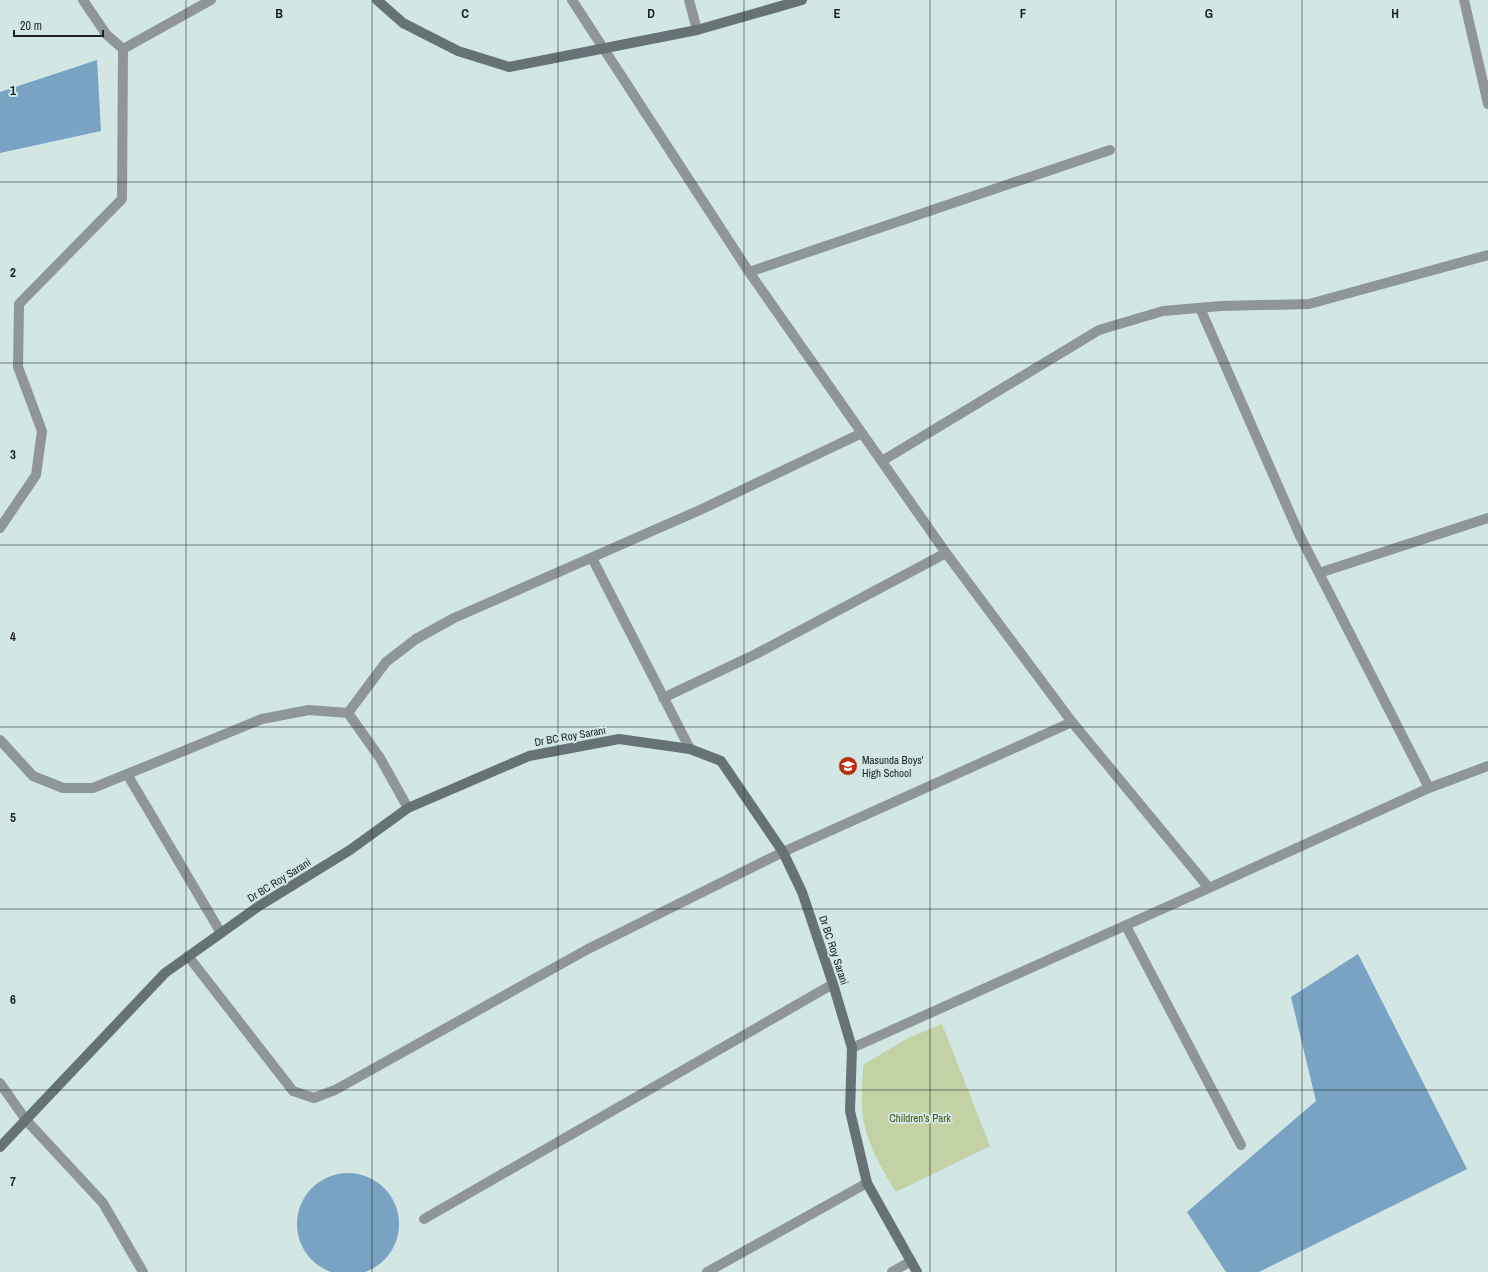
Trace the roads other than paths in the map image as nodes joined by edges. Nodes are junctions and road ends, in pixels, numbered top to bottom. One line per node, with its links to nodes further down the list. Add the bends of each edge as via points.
1 (83, 0): 10 (street, via 106,34)
2 (211, 0): 10 (street)
3 (377, 0): 9 (street, via 403,23 458,51 509,67)
4 (572, 0): 9 (street)
5 (689, 0): 8 (street)
6 (802, 0): 8 (street)
7 (1464, 0): 11 (street)
8 (698, 30): 9 (street)
9 (602, 48): 14 (street)
10 (123, 49): 19 (street, via 122,199 19,304 18,367 42,431 36,475)
11 (1488, 104)
12 (1110, 150): 14 (street)
13 (1488, 255): 15 (street, via 1309,304)
14 (749, 272): 16 (street)
15 (1200, 308): 17 (street, via 1163,311 1099,330); 22 (street, via 1297,529)
16 (862, 433): 17 (street); 21 (street)
17 (882, 461): 20 (street)
18 (1488, 518): 22 (street)
19 (0, 528)
20 (946, 553): 23 (street, via 756,654); 25 (street)
21 (592, 558): 23 (street); 24 (street, via 454,618 416,639 386,662)
22 (1319, 573): 30 (street)
23 (663, 698): 27 (street)
24 (348, 713): 29 (street, via 309,710 262,719); 31 (street, via 380,758)
25 (1072, 722): 32 (street); 33 (street)
26 (0, 740): 29 (street, via 33,776 63,788 93,788)
27 (690, 749): 31 (street, Dr BC Roy Sarani, via 619,739 529,756); 32 (street, Dr BC Roy Sarani, via 721,761)
28 (1488, 766): 30 (street)
29 (127, 774): 35 (street)
30 (1429, 788): 33 (street)
31 (408, 808): 35 (street, Dr BC Roy Sarani, via 350,850 259,906)
32 (783, 852): 36 (street, via 588,949 336,1090 314,1098 293,1090); 37 (street, Dr BC Roy Sarani, via 802,892)
33 (1209, 888): 34 (street)
34 (1126, 926): 38 (street); 41 (street)
35 (221, 933): 36 (street, Dr BC Roy Sarani)
36 (188, 956): 40 (street, Dr BC Roy Sarani, via 165,972)
37 (833, 984): 38 (street, Dr BC Roy Sarani); 44 (street)
38 (852, 1048): 43 (street, Dr BC Roy Sarani, via 850,1111)
39 (0, 1083): 40 (street)
40 (26, 1120): 42 (street, Dr BC Roy Sarani); 46 (street, via 102,1203)
41 (1241, 1145)
42 (0, 1147)
43 (867, 1183): 45 (street, Dr BC Roy Sarani); 47 (street)
44 (424, 1219)
45 (911, 1261): 48 (street); 49 (street, Dr BC Roy Sarani)
46 (143, 1272)
47 (707, 1272)
48 (892, 1272)
49 (917, 1272)

